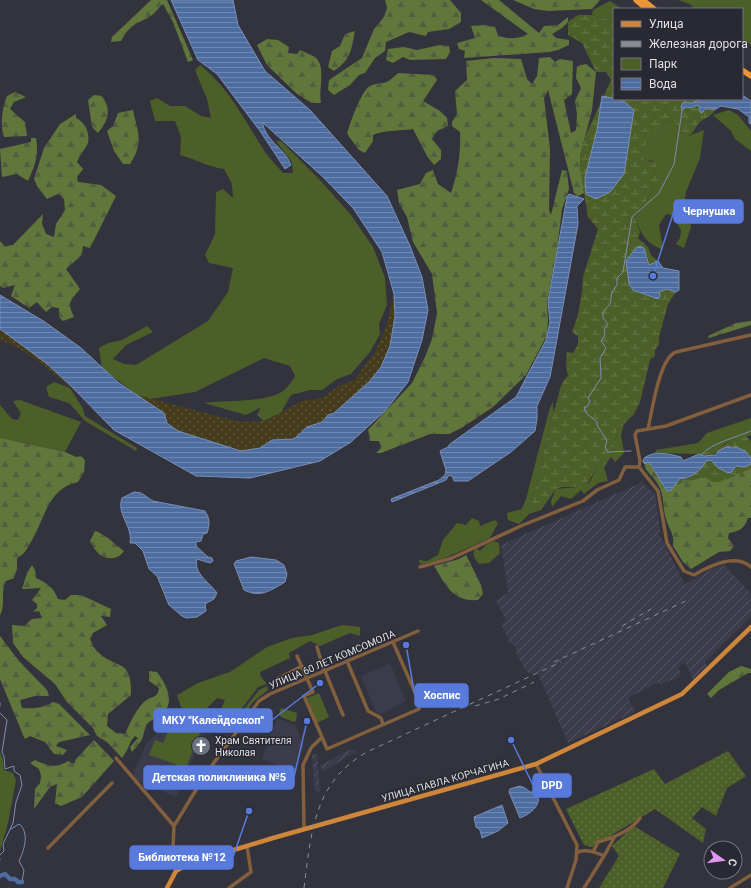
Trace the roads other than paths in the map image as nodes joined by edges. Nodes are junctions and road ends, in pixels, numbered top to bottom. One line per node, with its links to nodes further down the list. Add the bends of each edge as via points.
1 (636, 0): 3 (highway)
2 (643, 0): 4 (highway)
3 (646, 8)
4 (653, 8)
5 (743, 69): 6 (highway)
6 (751, 76)
7 (751, 335): 9 (street, via 672,353 666,360 661,374)
8 (751, 395): 9 (street, via 666,426)
9 (648, 429): 10 (street, via 637,431 635,435)
10 (639, 467): 11 (street, via 658,491 667,543 684,571 694,575 713,564 732,562 746,562); 12 (street, via 625,468 619,480 597,490 584,501 523,525 452,558)
11 (751, 567)
12 (420, 568)
13 (751, 627): 27 (main road, УЛИЦА ПАВЛА КОРЧАГИНА, via 682,694)
14 (418, 632): 15 (street, УЛИЦА 60 ЛЕТ КОМСОМОЛА)
15 (393, 642): 18 (street, УЛИЦА 60 ЛЕТ КОМСОМОЛА); 24 (street, via 419,709)
16 (317, 647): 20 (street)
17 (297, 656): 19 (street)
18 (347, 661): 20 (street, УЛИЦА 60 ЛЕТ КОМСОМОЛА); 24 (street, via 368,711 381,718)
19 (302, 666): 21 (street); 22 (street)
20 (324, 671): 21 (street, УЛИЦА 60 ЛЕТ КОМСОМОЛА); 23 (street)
21 (307, 678): 25 (street, via 313,692 304,696); 30 (street, УЛИЦА 60 ЛЕТ КОМСОМОЛА, via 259,701 205,774)
22 (277, 679)
23 (343, 715)
24 (383, 724): 25 (street, via 326,749)
25 (322, 737): 31 (street, via 311,748 303,765)
26 (116, 758): 30 (street)
27 (536, 764): 31 (main road, УЛИЦА ПАВЛА КОРЧАГИНА); 35 (street, via 573,836)
28 (112, 783): 34 (street)
29 (640, 818): 32 (street)
30 (174, 826): 38 (street, УЛИЦА 60 ЛЕТ КОМСОМОЛА)
31 (304, 829): 33 (main road, УЛИЦА ПАВЛА КОРЧАГИНА)
32 (615, 837): 36 (street, via 598,842); 37 (street)
33 (247, 846): 38 (main road, УЛИЦА ПАВЛА КОРЧАГИНА, via 188,864); 41 (street, via 251,872)
34 (48, 848)
35 (578, 852): 36 (street); 42 (street)
36 (593, 852): 37 (street)
37 (604, 856): 43 (street)
38 (176, 871): 40 (main road)
39 (751, 875): 44 (street)
40 (167, 888)
41 (229, 888)
42 (568, 888)
43 (584, 888)
44 (730, 888)

